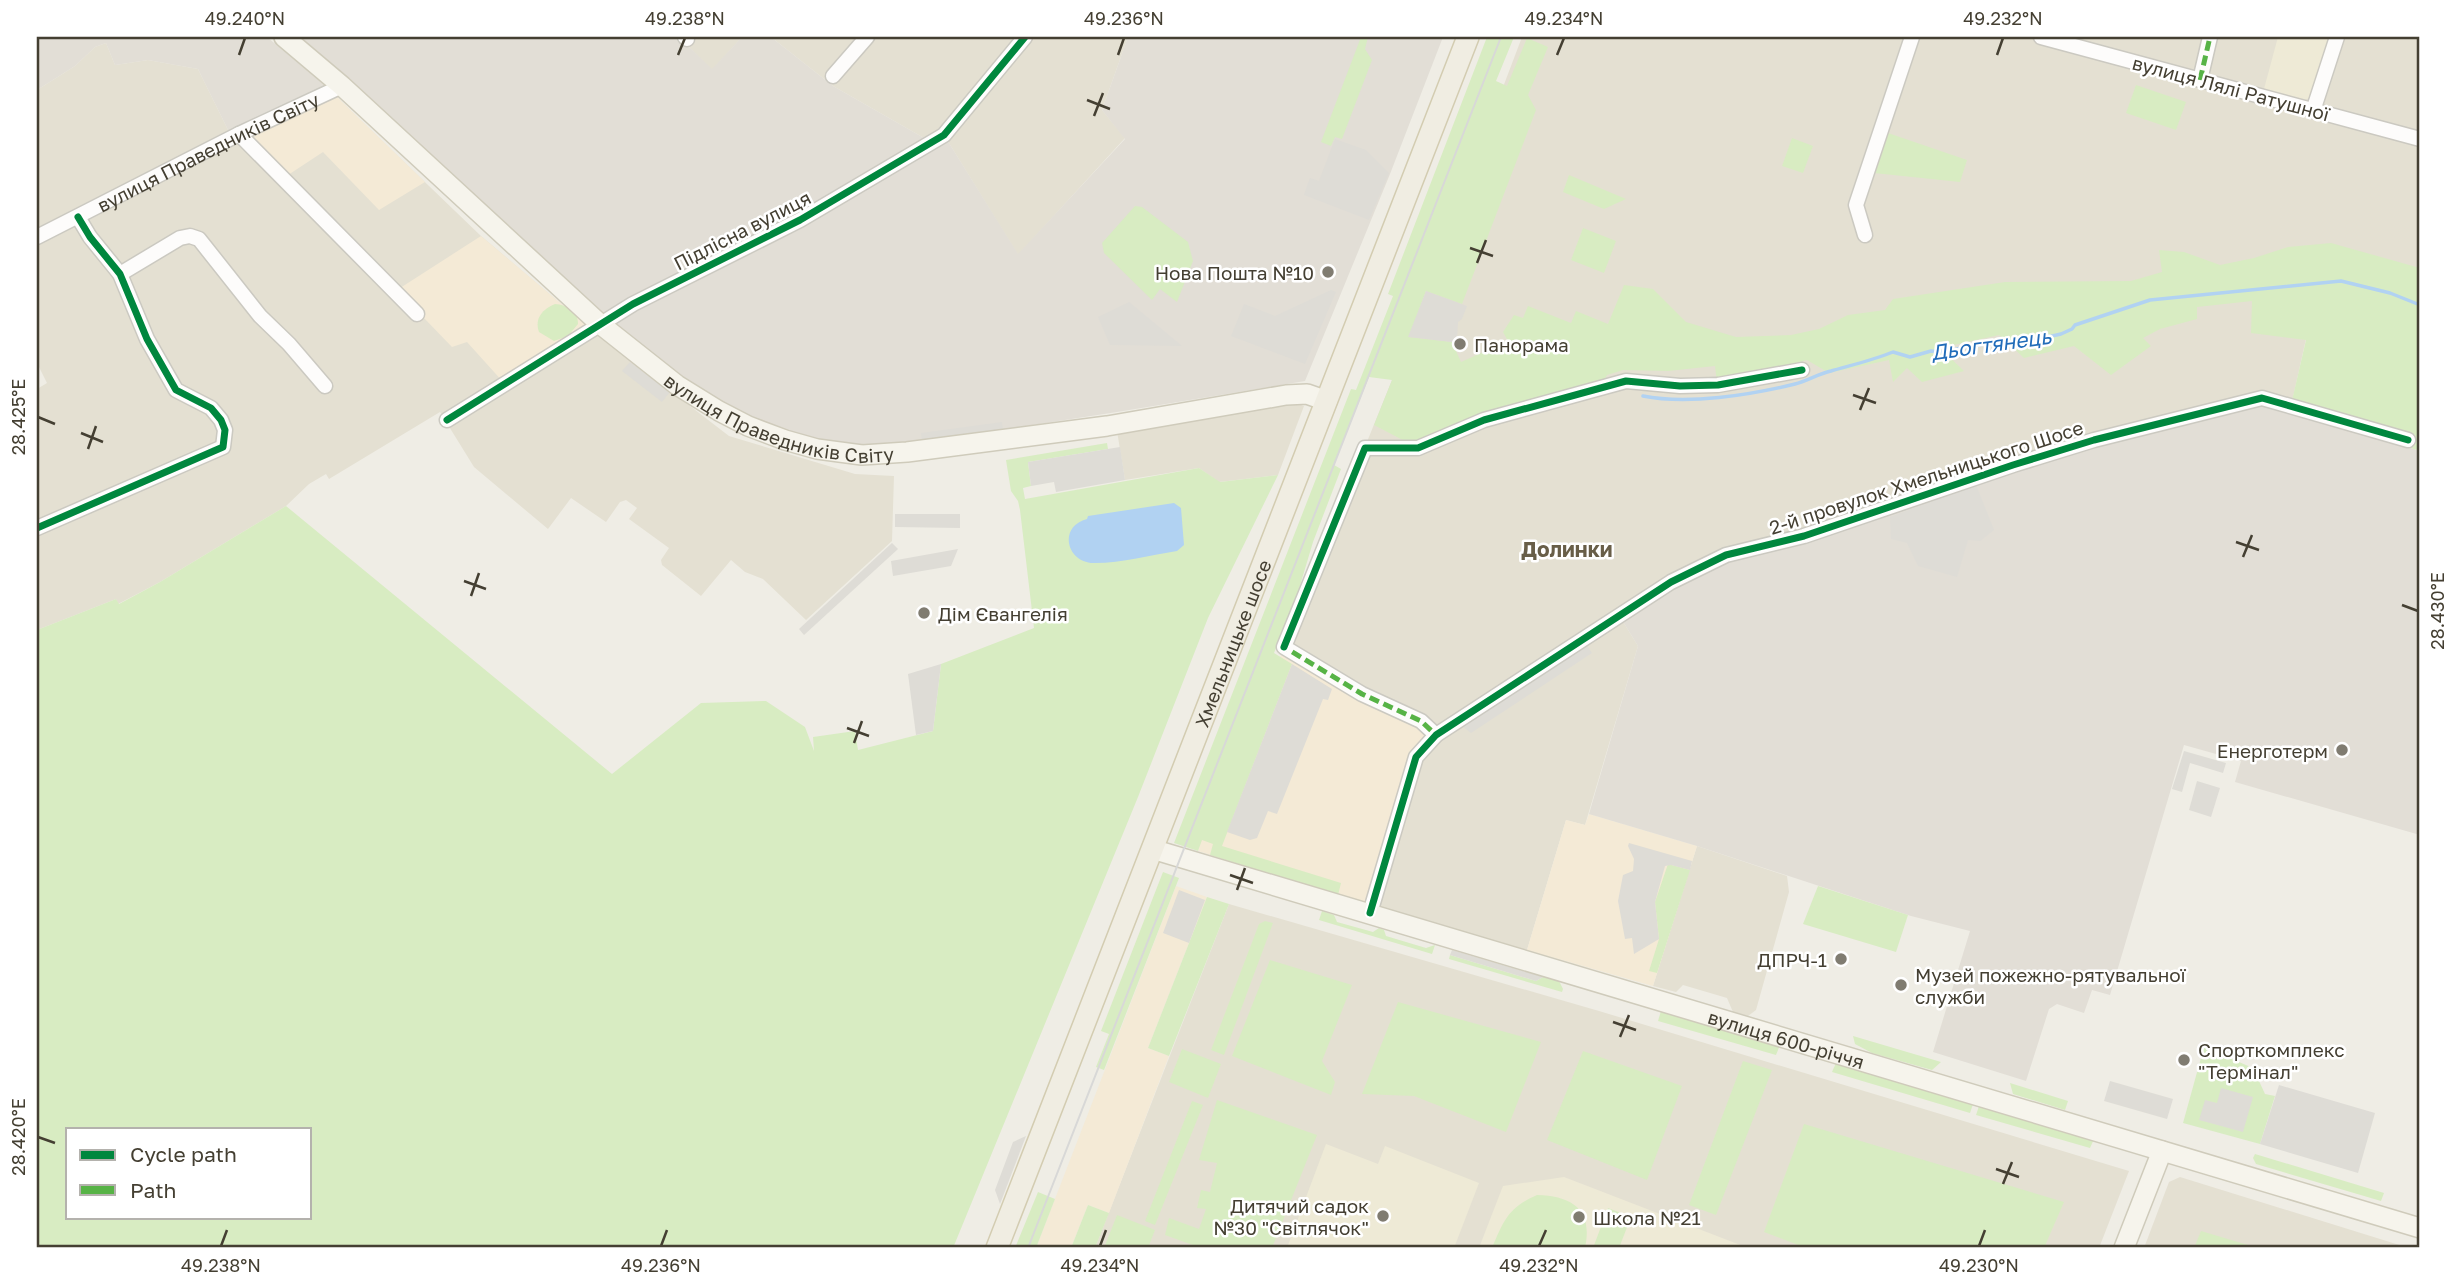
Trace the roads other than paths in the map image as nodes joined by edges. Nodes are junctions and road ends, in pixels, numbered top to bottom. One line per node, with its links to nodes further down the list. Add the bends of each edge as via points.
1 (284, 37): 11 (main road, вулиця Праведників Світу)
2 (867, 37): 9 (street)
3 (1025, 37): 20 (street, Підлісна вулиця, via 944,135 800,220)
4 (1468, 37): 23 (main road, Хмельницьке шосе)
5 (1912, 37): 16 (street, via 1856,205)
6 (2041, 37): 10 (street, вулиця Лялі Ратушної)
7 (2210, 37): 10 (street)
8 (2337, 37): 12 (street)
9 (833, 76)
10 (2200, 80): 12 (street, вулиця Лялі Ратушної)
11 (342, 86): 13 (street, вулиця Праведників Світу); 20 (main road, вулиця Праведників Світу)
12 (2313, 111): 14 (street, вулиця Лялі Ратушної)
13 (239, 134): 15 (street, вулиця Праведників Світу); 19 (street)
14 (2420, 139)
15 (78, 217): 17 (street, вулиця Праведників Світу); 18 (street)
16 (1865, 235)
17 (37, 236)
18 (120, 274): 22 (street, via 180,238 199,239 260,316); 26 (street, via 171,383 211,408 225,430 225,441 223,447)
19 (417, 314)
20 (600, 324): 23 (main road, вулиця Праведників Світу, via 677,385 748,426 817,449 862,455 1107,426 1286,395 1307,394); 24 (street, Підлісна вулиця)
21 (1802, 370): 27 (street, via 1718,385 1626,381 1484,420 1418,448 1365,448 1284,647 1362,694 1421,720)
22 (325, 386)
23 (1327, 401): 28 (main road, Хмельницьке шосе)
24 (447, 420)
25 (2408, 440): 27 (street, 2-й провулок Хмельницького Шосе, via 2262,398 2071,447 1804,536 1726,555 1671,582)
26 (37, 528)
27 (1436, 735): 29 (street, 2-й провулок Хмельницького Шосе, via 1416,757)
28 (1152, 849): 29 (main road, вулиця 600-річчя); 32 (main road, Хмельницьке шосе)
29 (1370, 914): 30 (main road, вулиця 600-річчя)
30 (2162, 1151): 31 (main road, вулиця 600-річчя); 33 (main road)
31 (2420, 1227)
32 (996, 1248)
33 (2124, 1248)

